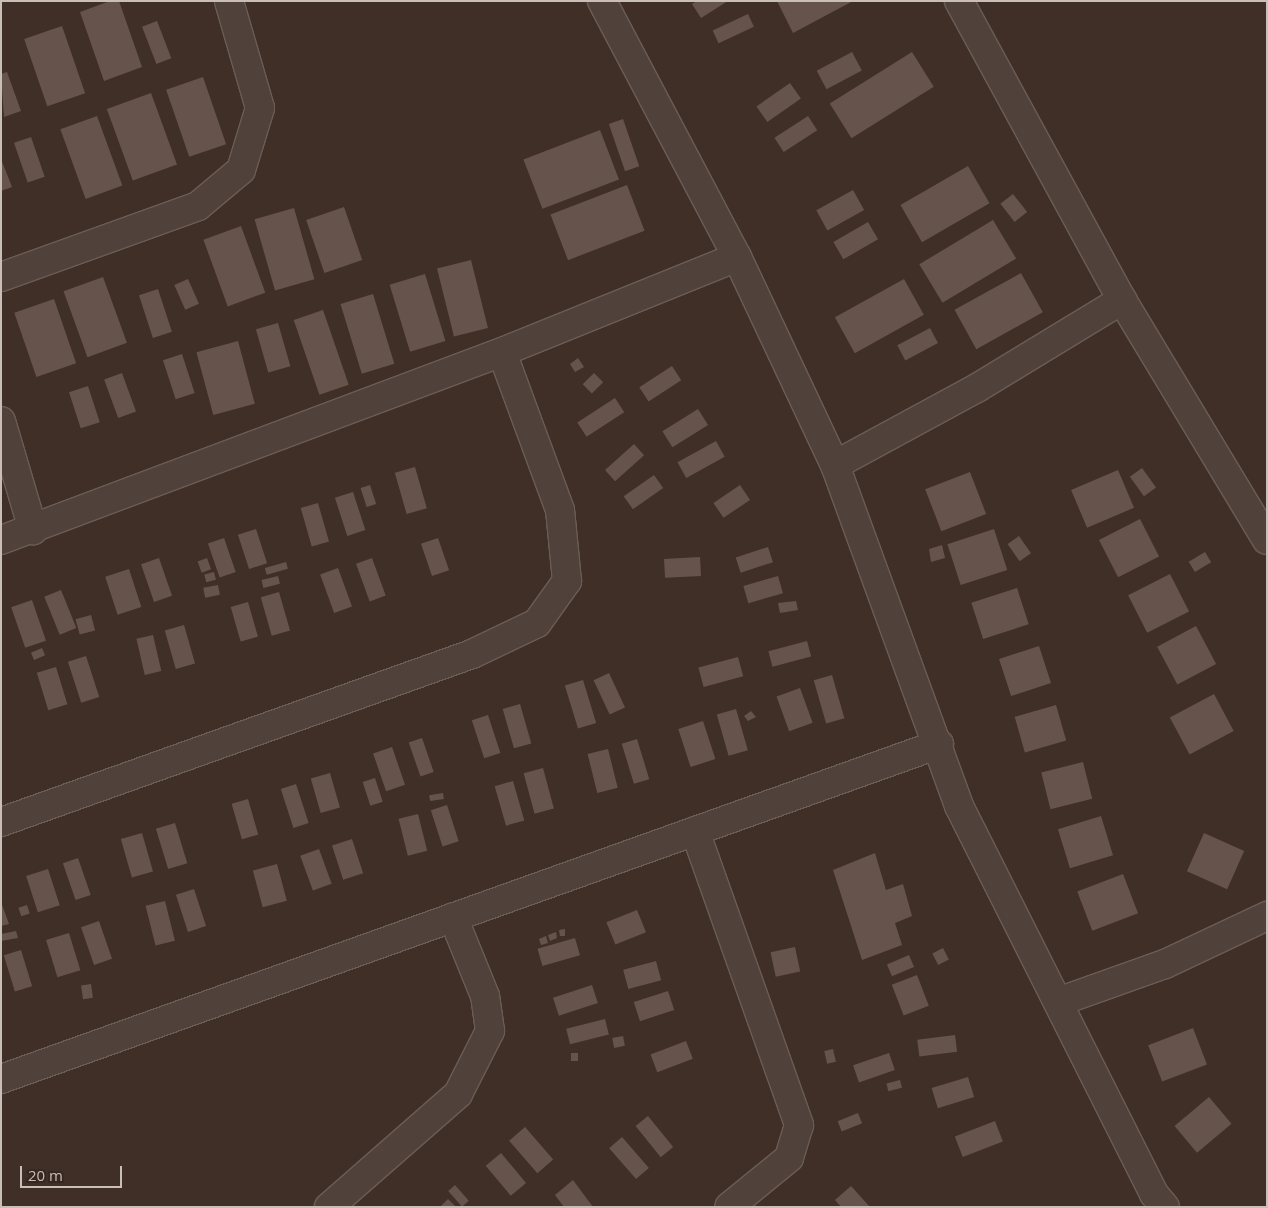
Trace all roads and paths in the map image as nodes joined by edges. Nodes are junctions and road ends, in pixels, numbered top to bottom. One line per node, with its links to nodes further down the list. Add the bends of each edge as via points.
1 (229, 1): 5 (street, via 260,108 241,170 198,206)
2 (602, 1): 4 (street)
3 (959, 1): 6 (street)
4 (737, 258): 7 (street); 9 (street)
5 (1, 277)
6 (1122, 300): 9 (street, via 977,388); 12 (street)
7 (502, 352): 10 (street); 14 (street, via 560,510 568,581 537,623 472,654)
8 (1, 421): 10 (street)
9 (835, 465): 13 (street)
10 (33, 530): 11 (street)
11 (1, 540)
12 (1267, 540)
13 (939, 744): 15 (street); 18 (street, via 959,806)
14 (1, 822)
15 (695, 831): 17 (street); 22 (street, via 800,1124 788,1158)
16 (1267, 916): 18 (street, via 1165,964)
17 (453, 917): 19 (street); 21 (street, via 485,996 490,1031 458,1094)
18 (1058, 1002): 20 (street)
19 (1, 1079)
20 (1153, 1203)
21 (329, 1207)
22 (729, 1207)

